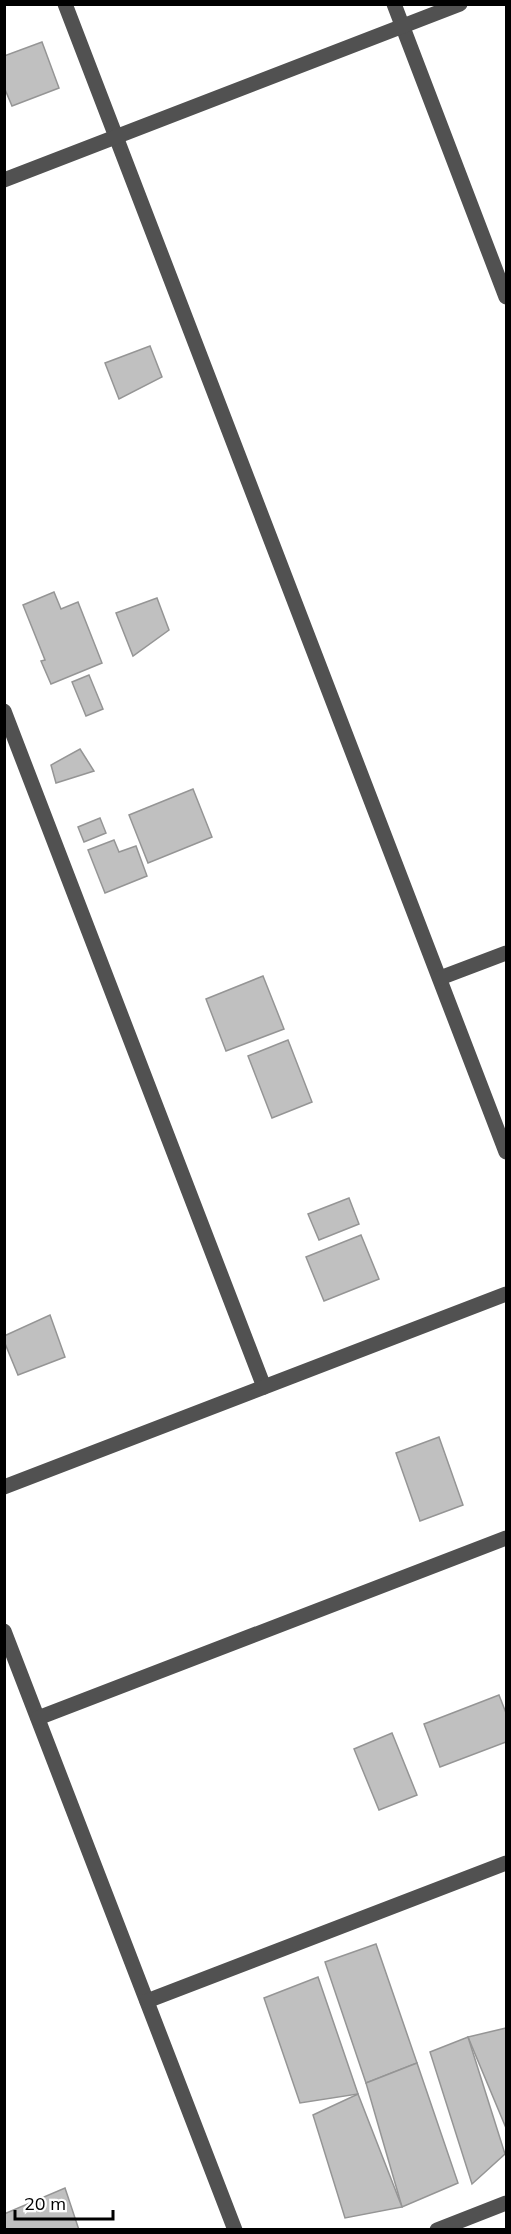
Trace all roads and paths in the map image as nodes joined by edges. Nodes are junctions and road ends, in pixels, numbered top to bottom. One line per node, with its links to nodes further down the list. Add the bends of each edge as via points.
1 (65, 4): 5 (street)
2 (394, 4): 4 (street)
3 (460, 4): 4 (street)
4 (403, 27): 5 (street); 7 (street)
5 (116, 136): 6 (street); 10 (street)
6 (4, 180)
7 (507, 297)
8 (4, 711): 13 (street)
9 (507, 953): 10 (street)
10 (440, 978): 11 (street)
11 (507, 1152)
12 (507, 1294): 13 (street)
13 (264, 1387): 14 (street)
14 (4, 1487)
15 (507, 1538): 17 (street)
16 (4, 1631): 17 (street)
17 (38, 1718): 19 (street)
18 (507, 1863): 19 (street)
19 (147, 2001): 21 (street)
20 (507, 2203): 22 (street)
21 (235, 2229)
22 (437, 2229)

